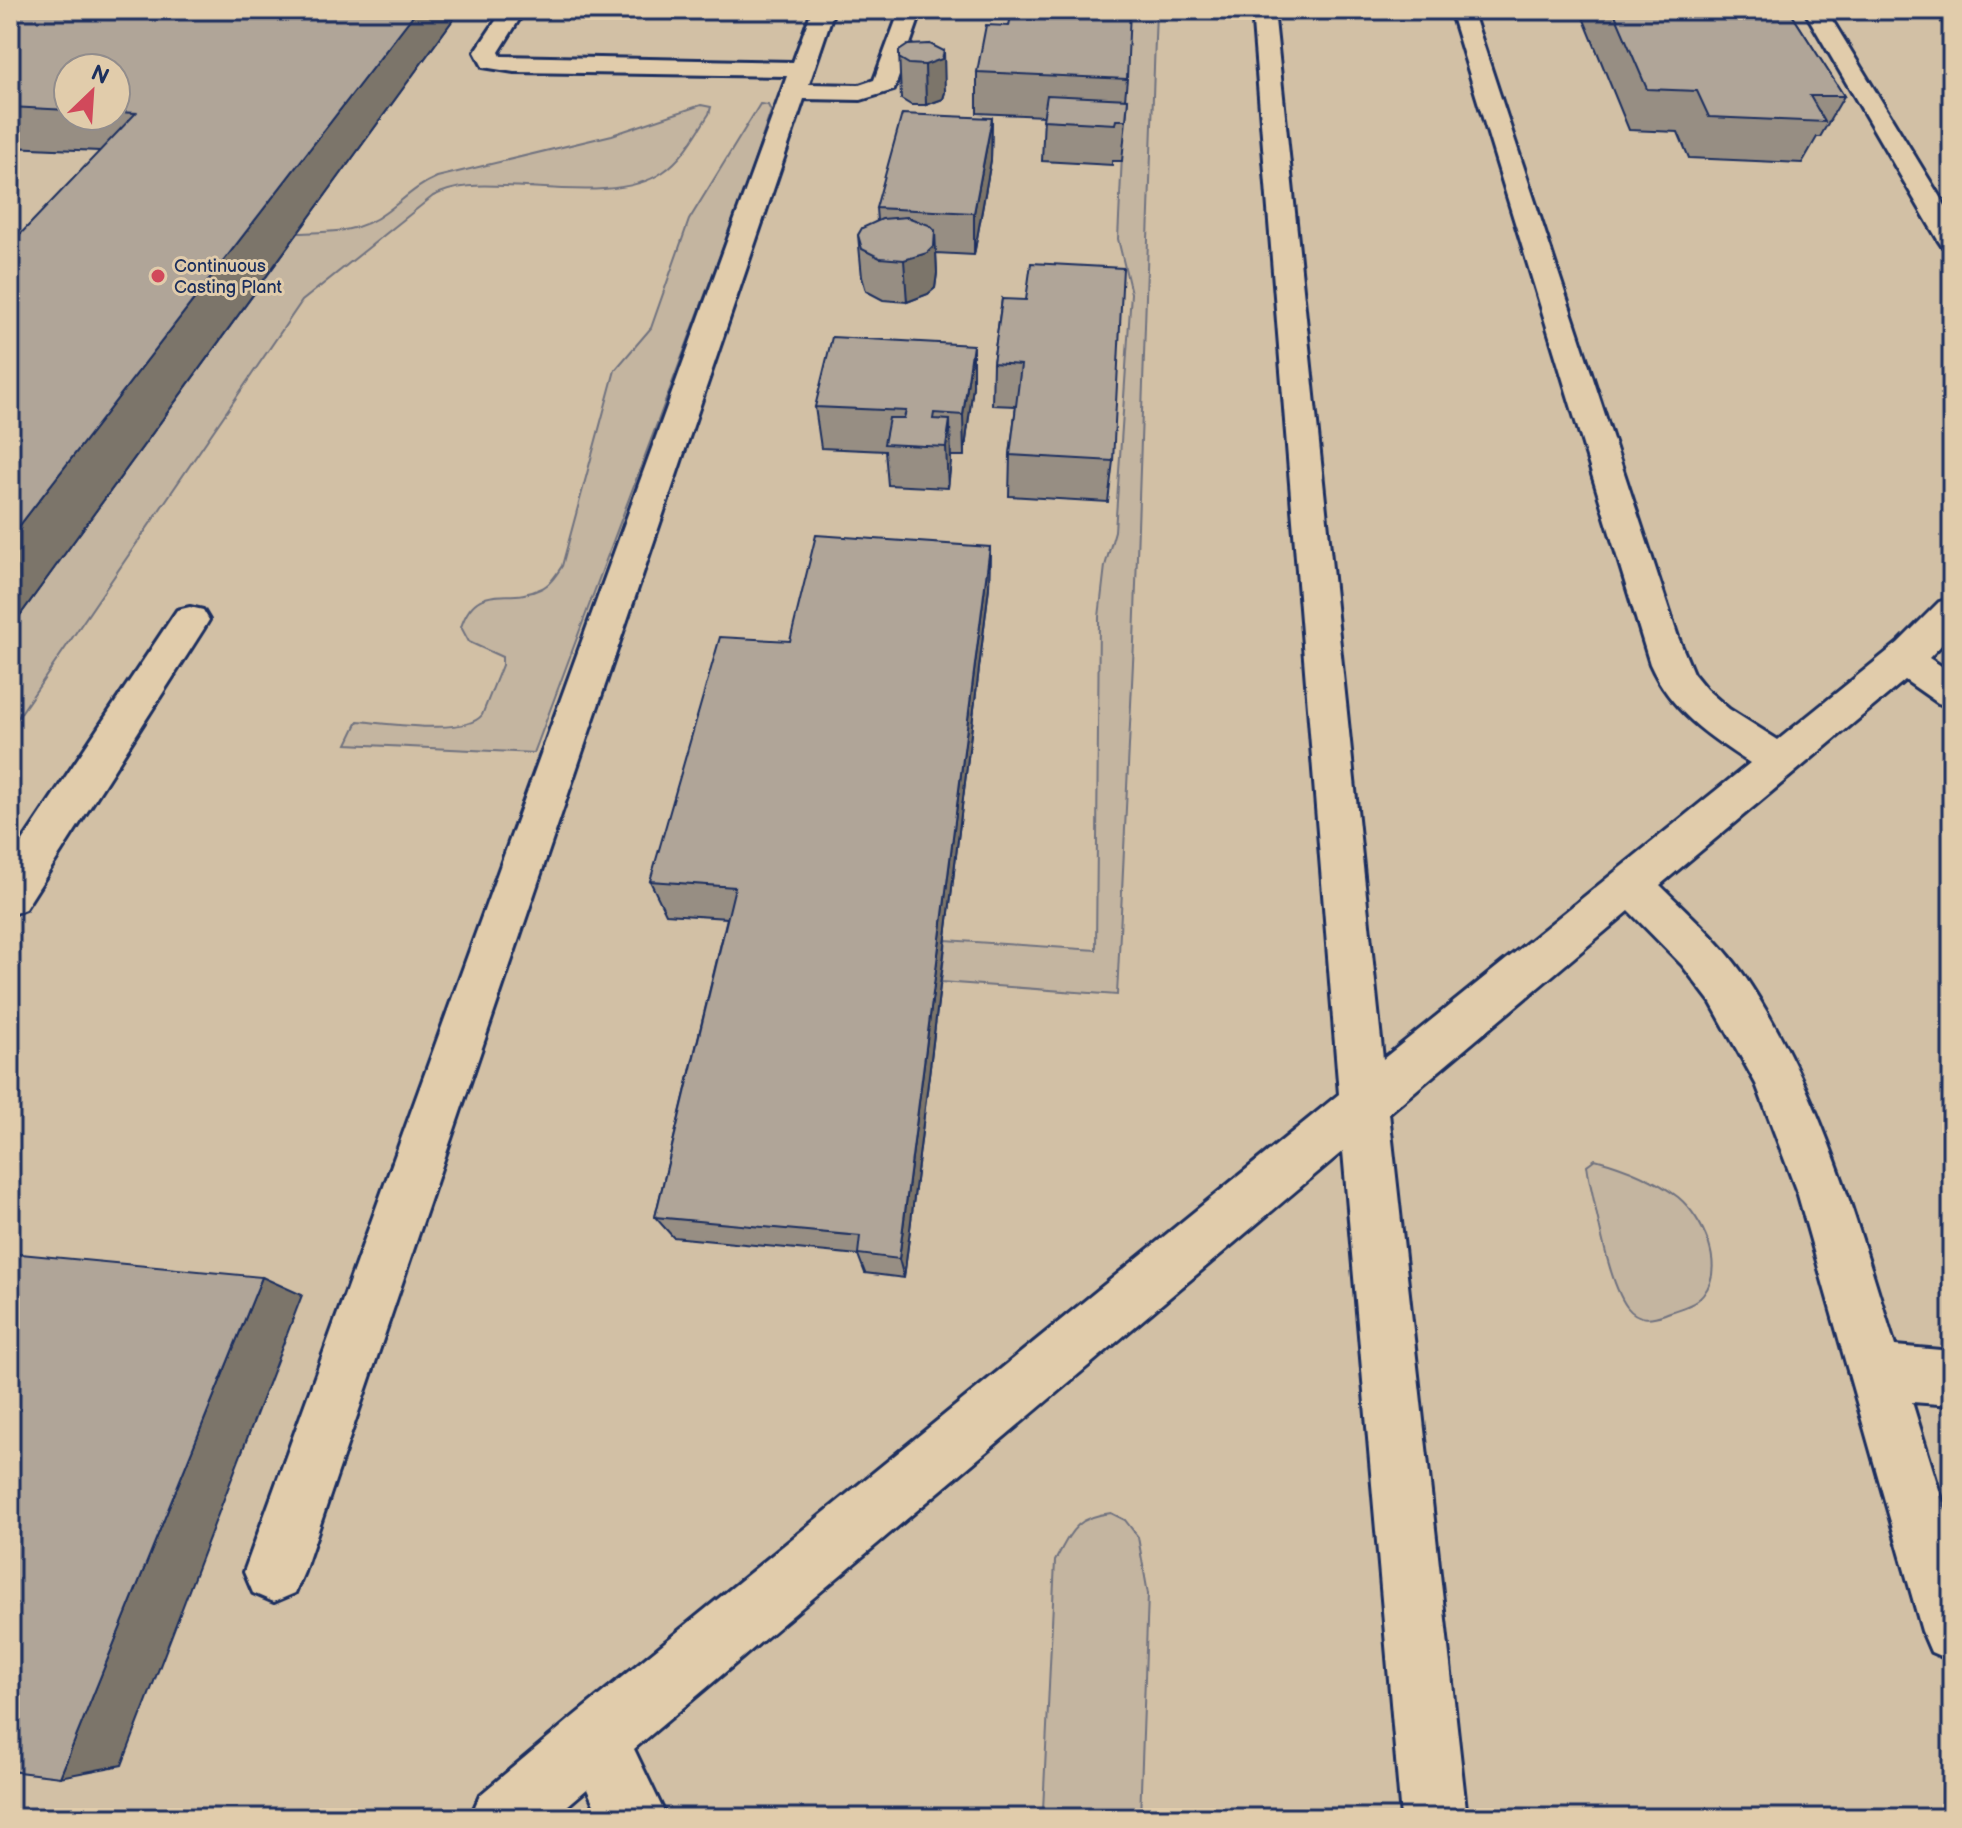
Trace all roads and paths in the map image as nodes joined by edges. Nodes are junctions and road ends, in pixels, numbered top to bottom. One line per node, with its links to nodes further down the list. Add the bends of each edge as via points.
1 (514, 10): 7 (lane, via 487,52 492,62)
2 (823, 10): 7 (lane)
3 (911, 10): 7 (lane, via 885,85 876,91 861,93)
4 (1263, 10): 16 (lane)
5 (1461, 10): 13 (lane, via 1671,668 1683,691)
6 (1815, 10): 8 (lane)
7 (797, 80): 19 (lane)
8 (1952, 240)
9 (1952, 611): 11 (lane)
10 (190, 620): 15 (lane)
11 (1903, 659): 12 (lane); 13 (lane)
12 (1952, 693)
13 (1780, 761): 14 (lane)
14 (1630, 884): 16 (lane); 17 (lane, via 1698,951 1727,989 1776,1074 1823,1195)
15 (10, 896)
16 (1363, 1103): 21 (lane); 24 (lane)
17 (1876, 1372): 18 (lane); 20 (lane)
18 (1952, 1378)
19 (274, 1572)
20 (1952, 1631)
21 (596, 1738): 22 (lane); 23 (lane)
22 (503, 1818)
23 (634, 1818)
24 (1434, 1818)

